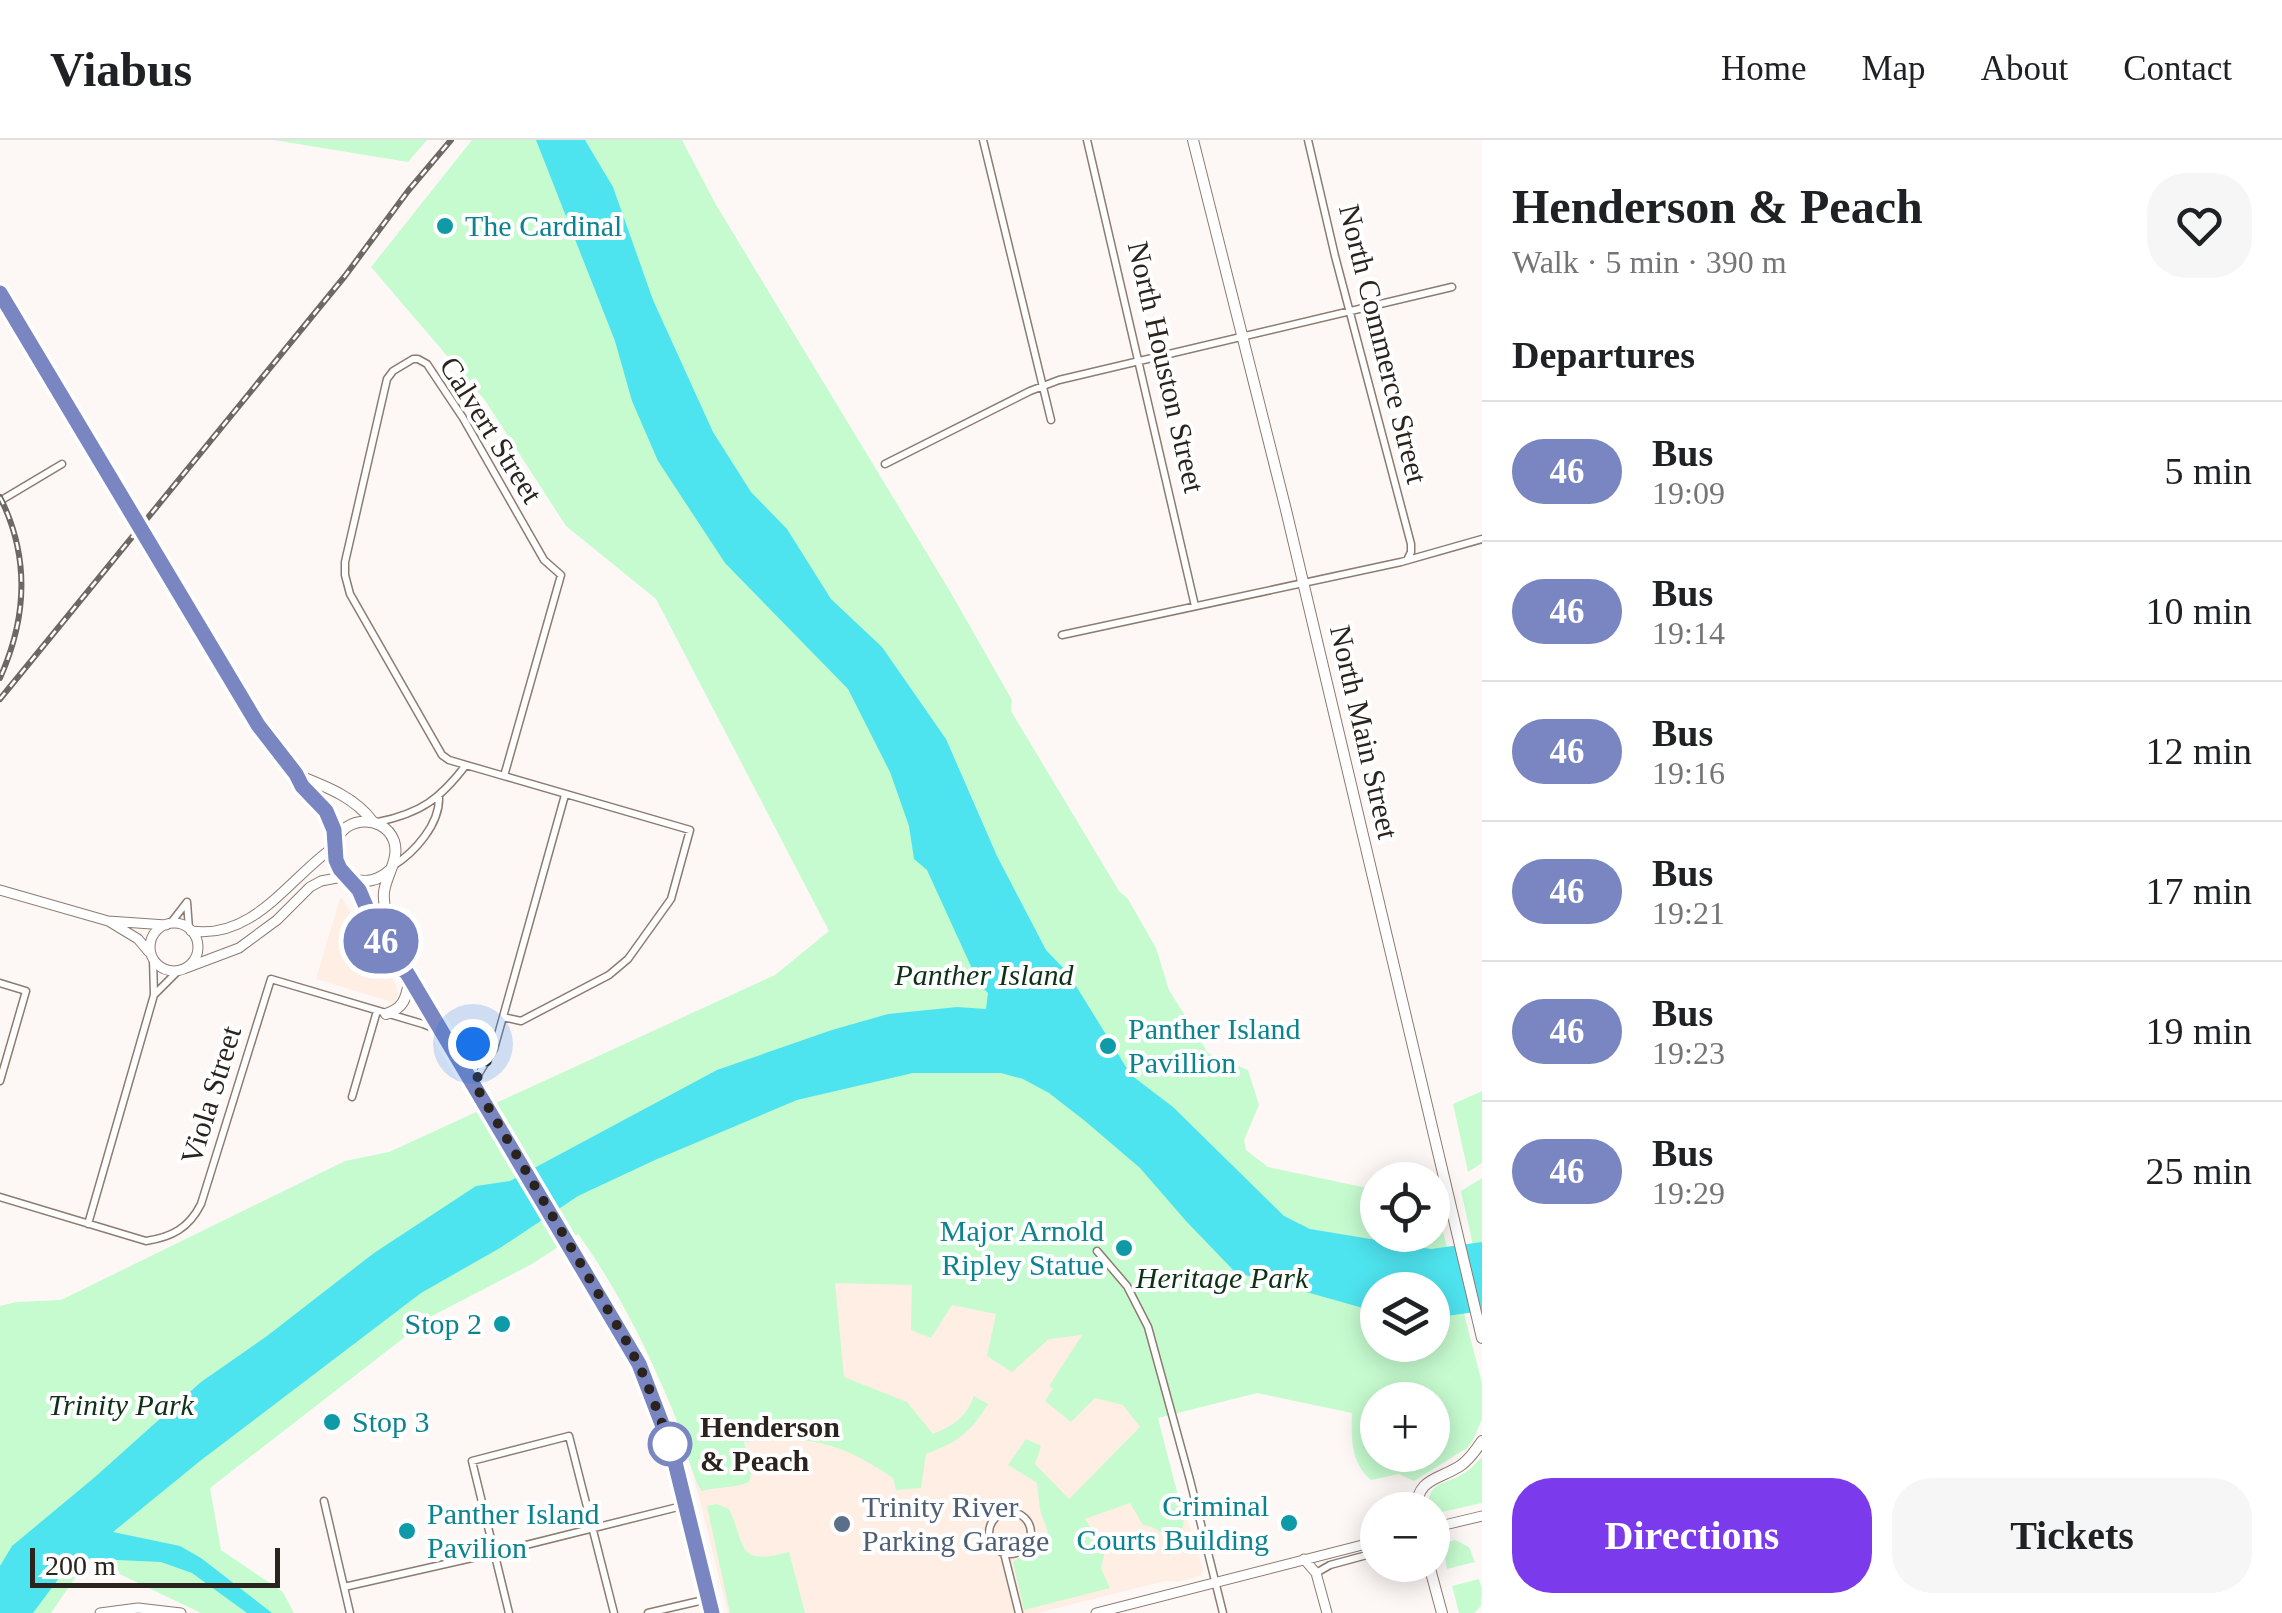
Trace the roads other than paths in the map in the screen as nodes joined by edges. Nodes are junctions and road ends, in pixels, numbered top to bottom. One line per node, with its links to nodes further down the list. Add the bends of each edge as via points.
1 (984, 140): 10 (street)
2 (1087, 140): 9 (street, North Houston Street)
3 (1193, 140): 8 (main road, North Main Street)
4 (1308, 140): 7 (street, North Commerce Street)
5 (1452, 286): 7 (street)
6 (0, 294): 21 (main road, bridge, via 258,725)
7 (1350, 311): 8 (street); 16 (street, North Commerce Street, via 1411,544)
8 (1242, 335): 9 (street); 17 (main road, North Main Street)
9 (1138, 361): 10 (street); 18 (street, North Houston Street)
10 (1043, 386): 11 (street); 13 (street)
11 (1051, 420)
12 (62, 464): 14 (street)
13 (885, 464)
14 (0, 501)
15 (1482, 538): 16 (street)
16 (1408, 558): 17 (street)
17 (1303, 582): 18 (street); 48 (main road, North Main Street)
18 (1196, 606): 19 (street)
19 (1062, 635)
20 (466, 765): 22 (street, Calvert Street); 22 (street, Calvert Street, via 442,755 350,594 344,568 386,380 418,359 463,418 544,560 561,575); 24 (street)
21 (296, 774): 25 (main road, via 348,798); 26 (main road, via 326,811)
22 (504, 776): 23 (street, Calvert Street)
23 (565, 794): 39 (street); 39 (street, Calvert Street, via 690,830 671,899 609,975 522,1020)
24 (439, 797): 25 (street); 27 (street, via 424,837)
25 (374, 822): 26 (main road, via 352,824); 27 (main road, via 396,846)
26 (335, 844): 28 (main road, via 336,860); 32 (main road, via 246,921 224,931)
27 (391, 868): 28 (main road, via 376,880); 35 (main road, via 386,913)
28 (349, 877): 34 (main road, via 310,887 239,948); 35 (main road, via 390,959)
29 (0, 890): 30 (main road)
30 (108, 921): 31 (main road); 33 (main road, via 138,939)
31 (168, 925): 32 (main road); 32 (street, via 187,902); 33 (main road, via 152,936)
32 (190, 930): 34 (main road, via 198,951)
33 (152, 957): 34 (main road, via 164,969); 37 (street)
34 (183, 969): 37 (street)
35 (408, 976): 38 (main road, via 403,1005); 40 (main road)
36 (0, 983): 42 (street, via 26,990)
37 (154, 995): 46 (street)
38 (382, 1012): 40 (street); 44 (street); 46 (street, Viola Street, via 271,979 190,1222 146,1241)
39 (503, 1016): 41 (street)
40 (442, 1032): 41 (street); 43 (main road)
41 (494, 1049): 43 (street)
42 (0, 1081)
43 (474, 1083): 52 (main road, via 628,1344)
44 (352, 1098)
45 (0, 1197): 46 (street)
46 (88, 1224)
47 (1098, 1250): 63 (street, via 1148,1326)
48 (1482, 1338)
49 (1480, 1447): 50 (main road)
50 (1420, 1492)
51 (324, 1501): 64 (street)
52 (687, 1504): 55 (street); 65 (main road)
53 (1482, 1516): 54 (main road)
54 (1450, 1524)
55 (592, 1528): 57 (street); 57 (street, via 569,1436 472,1461); 71 (street)
56 (1360, 1545): 60 (main road)
57 (494, 1553): 64 (street); 70 (street)
58 (1004, 1553): 58 (street, via 1019,1552 1029,1542 1028,1521 1016,1512 991,1524 992,1544); 74 (street)
59 (1360, 1557): 61 (street)
60 (1304, 1559): 61 (main road); 63 (main road)
61 (1316, 1573): 77 (main road)
62 (1434, 1582): 78 (main road)
63 (1216, 1583): 66 (main road); 76 (street)
64 (344, 1588): 69 (street)
65 (709, 1599): 72 (street); 73 (main road)
66 (1118, 1610): 75 (main road)
67 (100, 1613): 68 (main road)
68 (181, 1613)
69 (350, 1613)
70 (509, 1613)
71 (614, 1613)
72 (648, 1613)
73 (712, 1613)
74 (1019, 1613)
75 (1096, 1613)
76 (1224, 1613)
77 (1326, 1613)
78 (1442, 1613)

